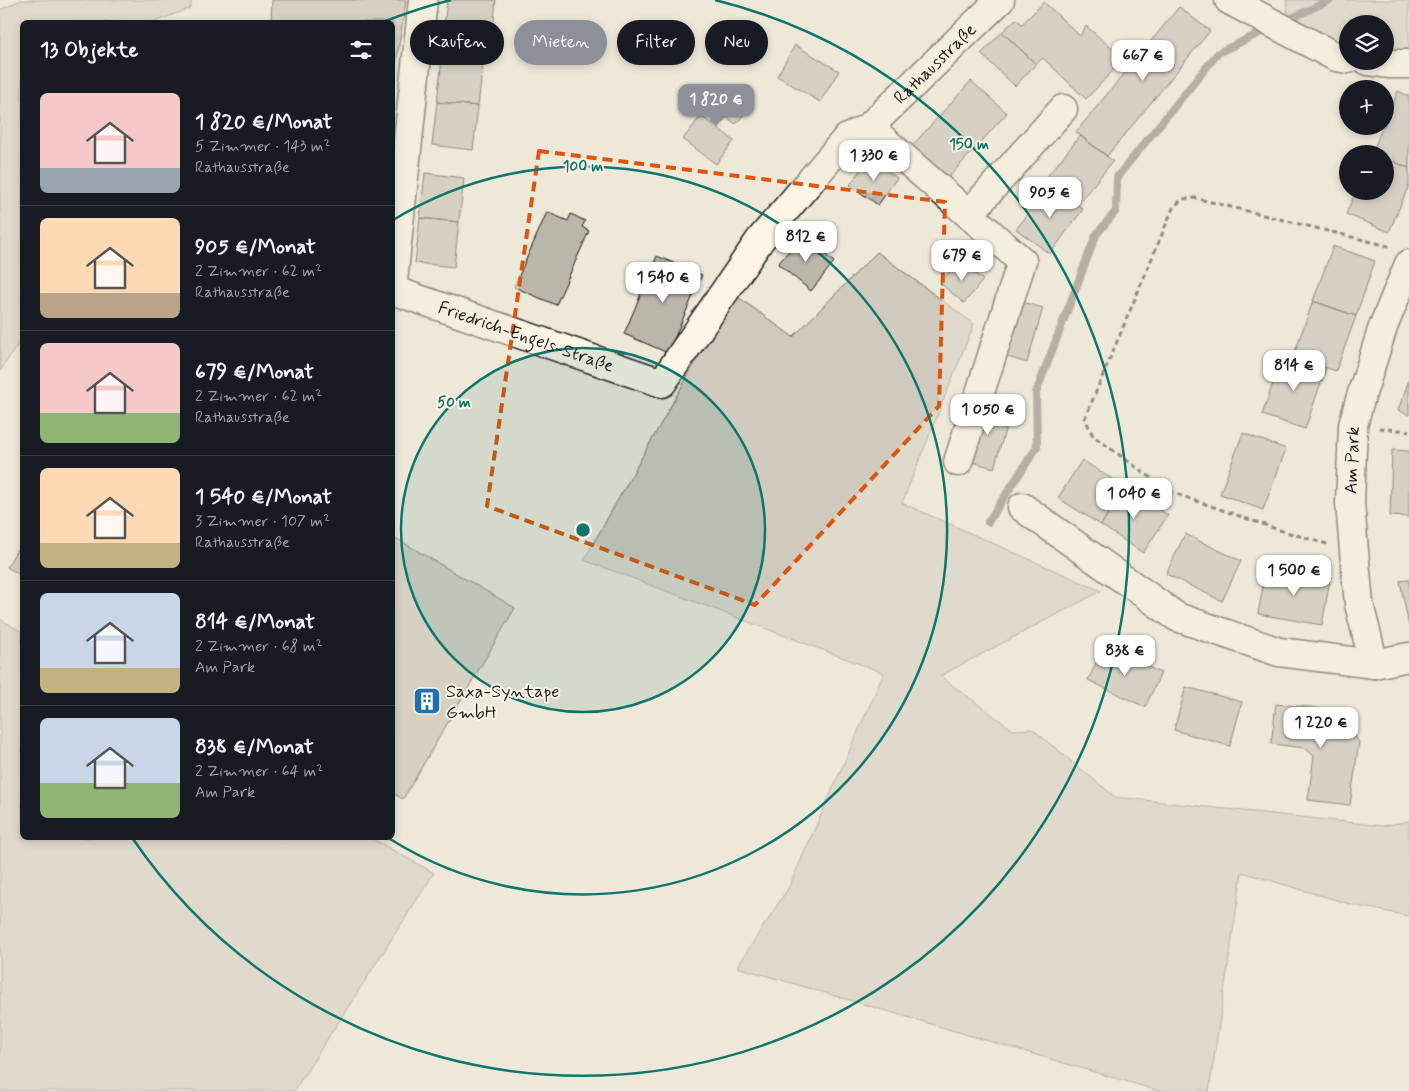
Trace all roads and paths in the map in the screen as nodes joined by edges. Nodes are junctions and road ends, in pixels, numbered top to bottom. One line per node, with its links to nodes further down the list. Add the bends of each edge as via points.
1 (423, 0): 11 (street, Friedrich-Engels-Straße)
2 (1000, 0): 8 (street, Rathausstraße)
3 (1229, 1): 4 (street)
4 (1339, 58)
5 (1394, 64): 6 (street)
6 (1409, 64)
7 (1062, 109): 9 (street)
8 (869, 128): 9 (street); 13 (street, Rathausstraße, via 846,139 760,240)
9 (969, 214): 14 (street, via 1022,261)
10 (1404, 256): 16 (street, Am Park, via 1353,425 1350,503); 16 (path, via 1194,198 1182,200 1173,208 1085,418 1093,436 1171,492 1279,530)
11 (395, 262)
12 (395, 291): 13 (street, Friedrich-Engels-Straße)
13 (662, 383)
14 (958, 462)
15 (1022, 507): 18 (street, via 1177,617 1278,652)
16 (1354, 551): 18 (street, Am Park, via 1359,604)
17 (1409, 657): 18 (street)
18 (1374, 664)

